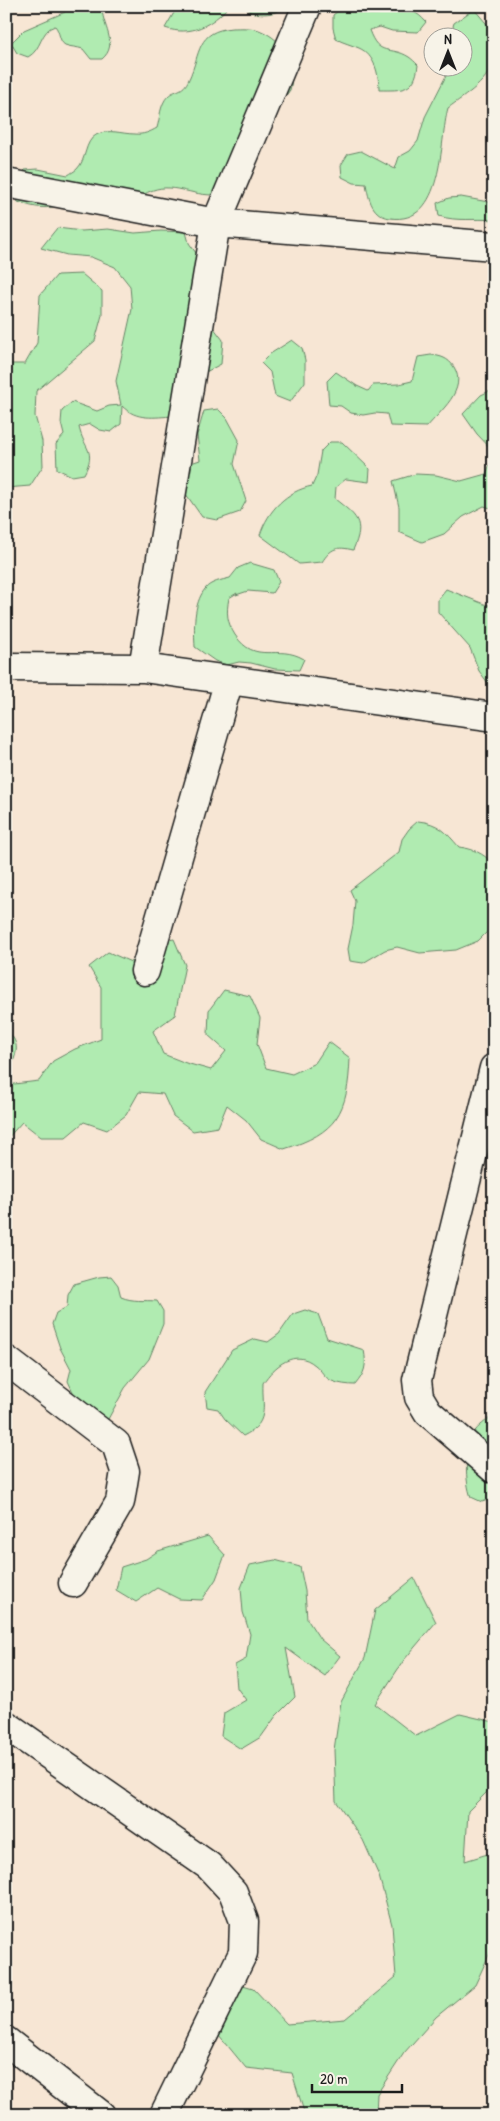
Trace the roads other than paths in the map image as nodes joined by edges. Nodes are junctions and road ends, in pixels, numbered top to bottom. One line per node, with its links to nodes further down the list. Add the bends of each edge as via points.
1 (307, 6): 3 (street)
2 (6, 183): 3 (street)
3 (216, 223): 4 (street); 6 (street)
4 (494, 246)
5 (6, 667): 6 (street)
6 (143, 668): 7 (street)
7 (229, 680): 8 (street); 9 (street)
8 (494, 716)
9 (145, 972)
10 (494, 1068): 12 (street, via 417,1380 419,1397 428,1412)
11 (6, 1360): 13 (street, via 116,1444 125,1471 120,1502)
12 (494, 1469)
13 (73, 1584)
14 (6, 1725): 17 (street, via 209,1866 233,1892 244,1921 243,1954)
15 (6, 2041): 16 (street)
16 (102, 2115)
17 (164, 2115)

